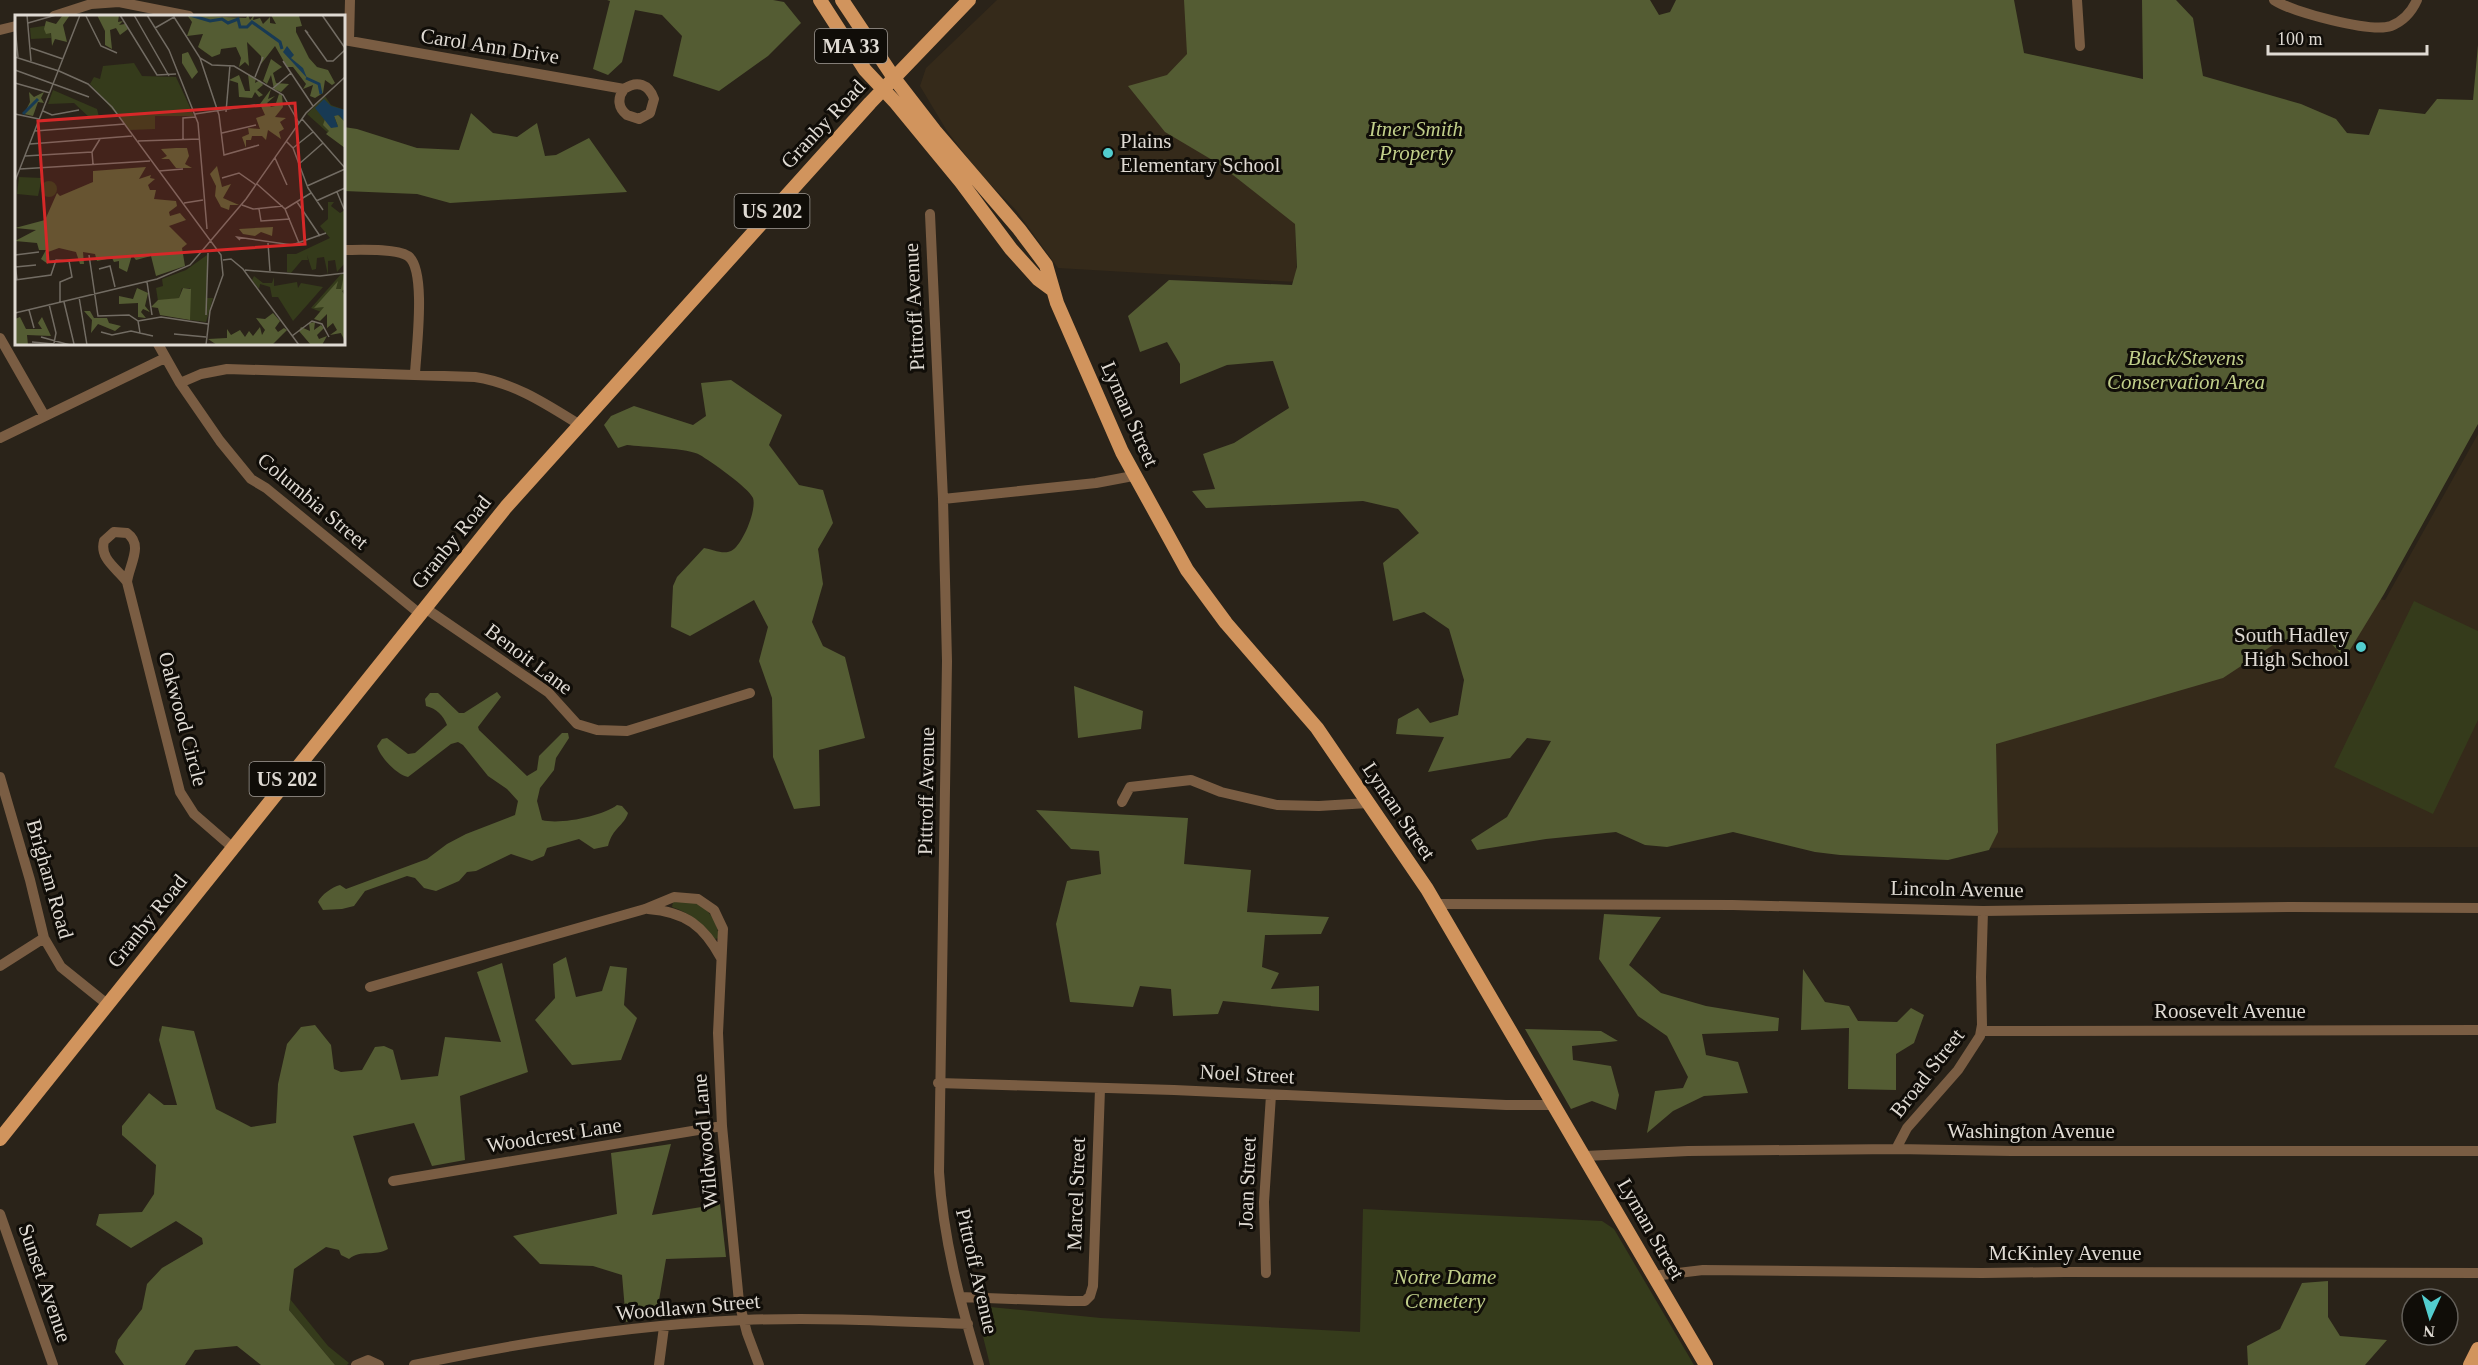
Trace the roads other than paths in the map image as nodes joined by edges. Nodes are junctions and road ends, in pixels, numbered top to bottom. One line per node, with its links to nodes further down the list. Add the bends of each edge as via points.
1 (350, 0): 12 (street)
2 (820, 0): 16 (main road, MA 33, via 866,70)
3 (842, 0): 14 (main road, MA 33)
4 (969, 0): 14 (main road, Granby Road / US 202)
5 (2077, 0): 13 (street)
6 (2274, 0): 7 (street, via 2313,15 2372,28 2398,22 2409,14)
7 (2417, 0)
8 (57, 15): 9 (street, via 91,4 119,2)
9 (184, 15)
10 (15, 26): 11 (street)
11 (0, 30)
12 (346, 40): 15 (street, Carol Ann Drive)
13 (2080, 46)
14 (894, 78): 16 (main road, Granby Road / US 202); 19 (main road, Lyman Street / MA 33, via 1046,265)
15 (624, 89)
16 (884, 90): 19 (main road, Lyman Street / MA 33, via 1011,249); 26 (main road, Granby Road / US 202)
17 (930, 214): 29 (street, Pittroff Avenue)
18 (345, 250): 23 (street, via 403,254 417,266)
19 (1053, 290): 28 (main road, Lyman Street / MA 33)
20 (0, 338): 25 (street)
21 (159, 345): 22 (street, Columbia Street)
22 (165, 358): 24 (street, Columbia Street); 25 (street)
23 (415, 374): 24 (street, via 227,369); 26 (street, via 475,377 503,383)
24 (180, 383): 31 (street, Columbia Street, via 251,479)
25 (44, 415): 27 (street)
26 (580, 425): 31 (main road, Granby Road / US 202, via 506,507)
27 (0, 438)
28 (1133, 476): 29 (street); 35 (main road, Lyman Street / MA 33, via 1204,596 1317,728)
29 (943, 499): 48 (street, Pittroff Avenue, via 947,721)
30 (127, 582): 30 (street, Oakwood Circle, via 135,543 127,533 114,532 104,541 102,550); 36 (street, Oakwood Circle, via 180,792 194,814)
31 (422, 611): 32 (street, Benoit Lane, via 548,692 583,727 627,731); 36 (main road, Granby Road / US 202)
32 (750, 693)
33 (0, 779): 41 (street, Brigham Road)
34 (1122, 802): 35 (street, via 1130,787 1191,780 1221,792 1277,805)
35 (1368, 802): 37 (main road, Lyman Street / MA 33)
36 (232, 848): 45 (main road, Granby Road / US 202)
37 (1436, 904): 40 (street, Lincoln Avenue, via 1733,904); 51 (main road, Lyman Street / MA 33)
38 (2478, 908): 40 (street, Lincoln Avenue)
39 (645, 909): 42 (street, Wildwood Lane, via 675,913 690,920 710,939); 42 (street, Wildwood Lane, via 682,896 704,902 721,923); 44 (street, Wildwood Lane)
40 (1983, 911): 47 (street, Broad Street)
41 (44, 938): 43 (street); 45 (street, Brigham Road, via 61,967)
42 (721, 958): 52 (street, Wildwood Lane, via 718,1033)
43 (0, 966)
44 (370, 987)
45 (107, 1004): 53 (main road, Granby Road / US 202)
46 (2478, 1030): 47 (street, Roosevelt Avenue)
47 (1982, 1031): 54 (street, Broad Street, via 1970,1054 1907,1128)
48 (938, 1083): 49 (street, Noel Street); 62 (street, Pittroff Avenue, via 940,1190)
49 (1100, 1089): 50 (street, Noel Street); 62 (street, Marcel Street, via 1093,1286 1087,1299)
50 (1271, 1095): 51 (street, Noel Street); 59 (street, Joan Street, via 1264,1202)
51 (1555, 1105): 56 (main road, Lyman Street / MA 33)
52 (722, 1126): 57 (street, Woodcrest Lane); 63 (street, Wildwood Lane)
53 (0, 1139)
54 (1896, 1149): 55 (street, Washington Avenue); 56 (street, Washington Avenue)
55 (2478, 1151)
56 (1585, 1156): 61 (main road, Lyman Street / MA 33)
57 (393, 1181)
58 (0, 1214): 67 (street, Sunset Avenue)
59 (1266, 1273)
60 (2478, 1273): 61 (street, McKinley Avenue, via 1703,1270)
61 (1653, 1276): 74 (main road, Lyman Street / MA 33)
62 (960, 1297): 64 (street, Pittroff Avenue)
63 (743, 1320): 64 (street, Woodlawn Street); 65 (street, Woodlawn Street); 72 (street, Wildwood Lane)
64 (968, 1324): 73 (street, Pittroff Avenue)
65 (664, 1327): 70 (street, Woodlawn Street, via 565,1338); 71 (street)
66 (2478, 1349): 75 (main road)
67 (53, 1365)
68 (356, 1365): 69 (street, via 368,1360)
69 (379, 1365)
70 (414, 1365)
71 (659, 1365)
72 (759, 1365)
73 (979, 1365)
74 (1706, 1365)
75 (2470, 1365)

